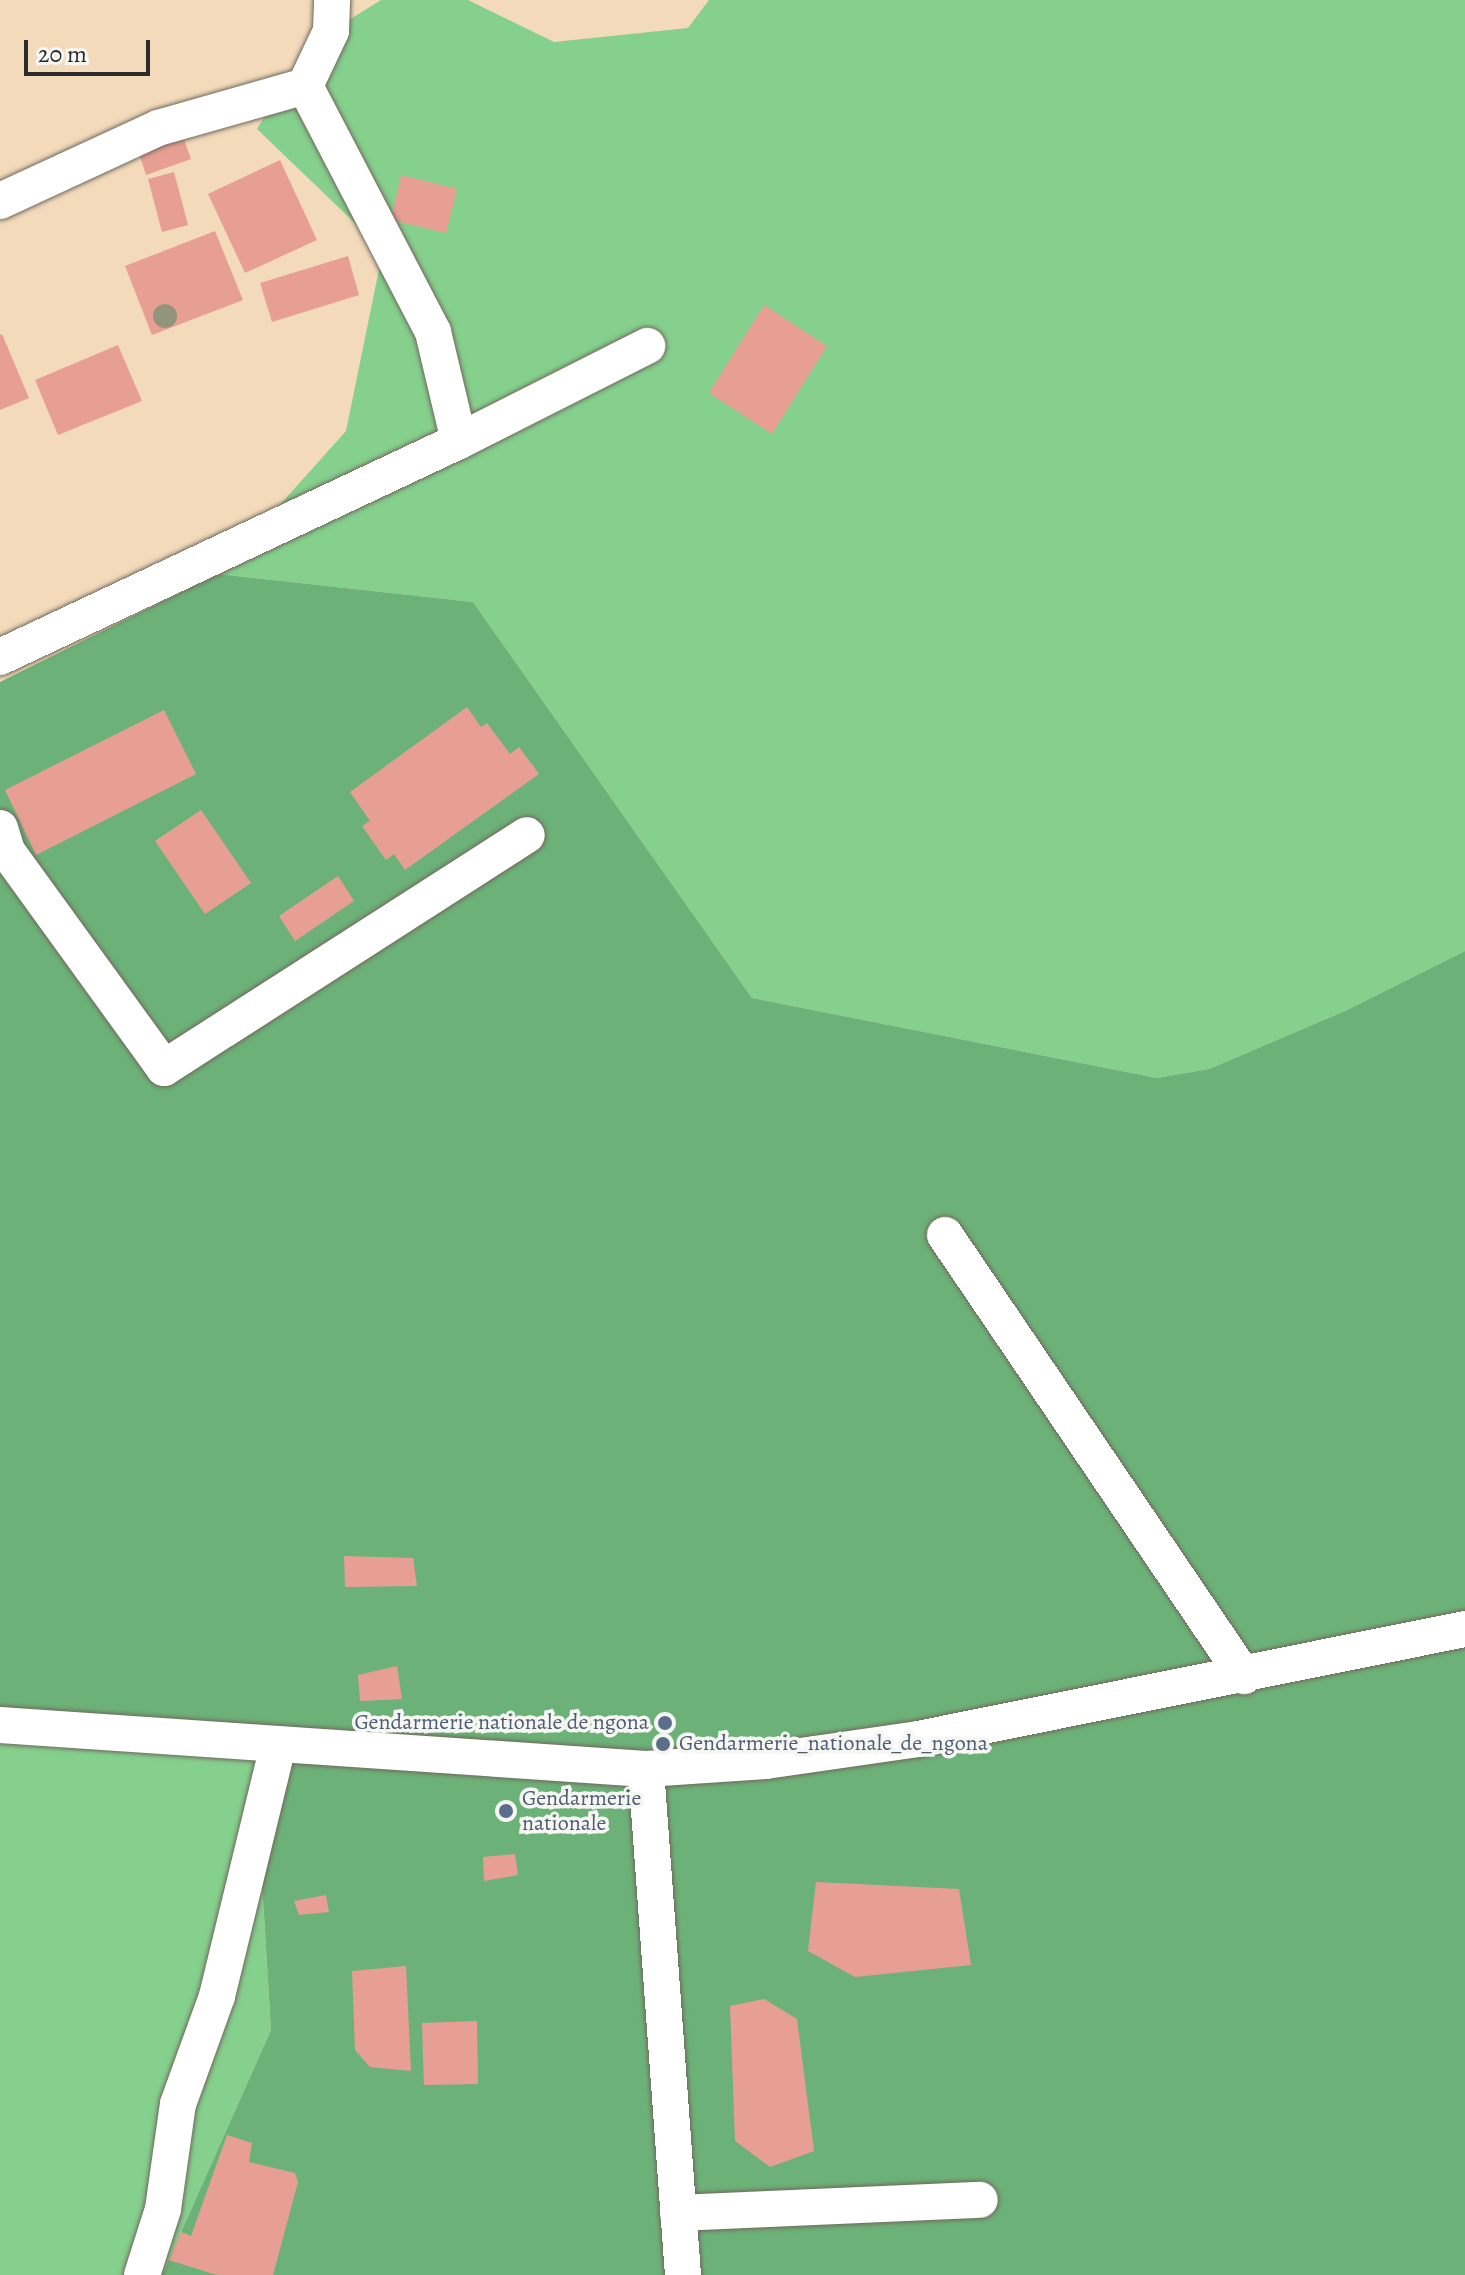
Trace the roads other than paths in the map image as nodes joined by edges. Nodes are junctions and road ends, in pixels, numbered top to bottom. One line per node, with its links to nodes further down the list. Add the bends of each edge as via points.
1 (332, 0): 2 (street, via 331,31)
2 (305, 86): 3 (street, via 158,128); 5 (street, via 433,332)
3 (0, 201)
4 (647, 346): 5 (street)
5 (459, 441): 6 (street)
6 (0, 657)
7 (0, 828): 8 (street, via 7,851 164,1068)
8 (527, 835)
9 (945, 1235): 11 (street)
10 (1465, 1629): 11 (street)
11 (1244, 1676): 14 (street, via 918,1739 766,1761)
12 (0, 1725): 13 (street)
13 (278, 1745): 14 (street); 17 (street, via 217,1996 178,2104 163,2209)
14 (646, 1769): 16 (street)
15 (980, 2200): 16 (street)
16 (678, 2213): 18 (street)
17 (142, 2275)
18 (683, 2275)

